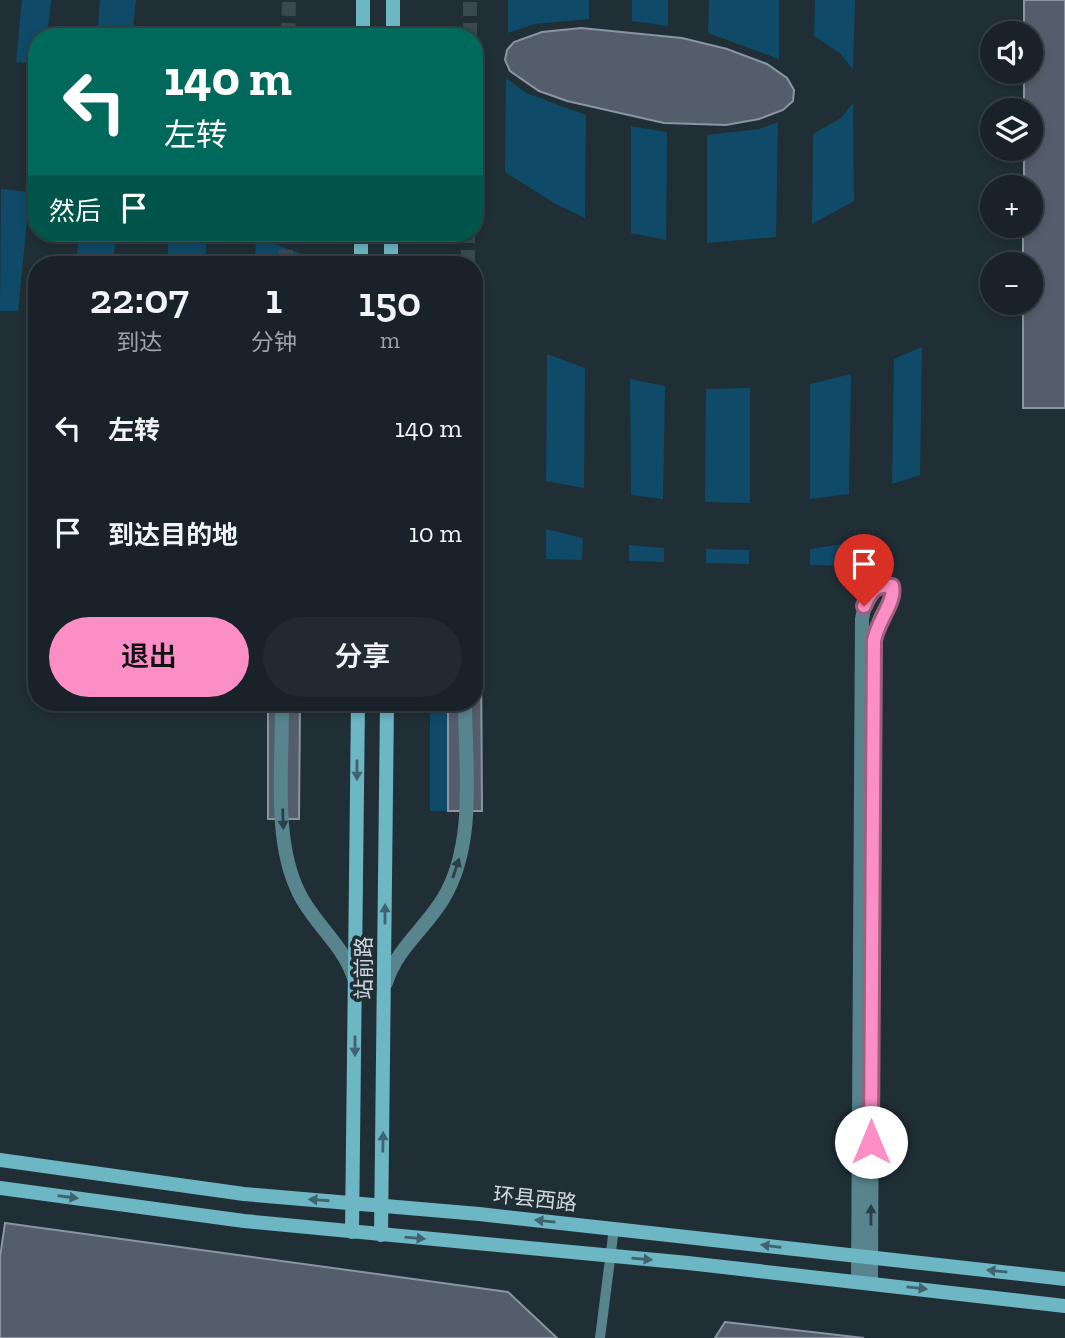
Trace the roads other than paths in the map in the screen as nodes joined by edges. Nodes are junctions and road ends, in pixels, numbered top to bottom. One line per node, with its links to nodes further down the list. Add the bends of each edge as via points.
1 (363, 0): 3 (street)
2 (393, 0): 4 (street)
3 (363, 28)
4 (393, 28)
5 (282, 711): 9 (street, one-way to 9, via 283,817 289,871 300,896 339,946)
6 (358, 711): 9 (street, 站前路, one-way to 9)
7 (387, 711): 10 (street, 站前路, one-way to 7)
8 (465, 711): 10 (street, one-way to 8, via 392,964 442,900 462,850)
9 (355, 982): 13 (street, 站前路, one-way to 13)
10 (385, 988): 14 (street, 站前路, one-way to 10)
11 (0, 1160): 13 (street, 环县西路, one-way to 11, via 244,1194)
12 (0, 1188): 16 (street, one-way to 16)
13 (353, 1202): 14 (street, 环县西路); 16 (street, 站前路)
14 (382, 1205): 15 (street, 环县西路, one-way to 14); 17 (street, 站前路)
15 (614, 1228): 18 (lane); 19 (street, 环县西路, one-way to 15)
16 (352, 1232): 17 (street)
17 (381, 1235): 18 (street, one-way to 18)
18 (610, 1256): 21 (street, one-way to 21); 23 (lane)
19 (864, 1257): 19 (street, one-way to 19, via 874,641 893,593 892,586 883,584 869,596 862,619); 20 (street, 环县西路, one-way to 19); 21 (street)
20 (1065, 1279)
21 (865, 1283): 22 (street, one-way to 22)
22 (1065, 1306)
23 (600, 1338)

